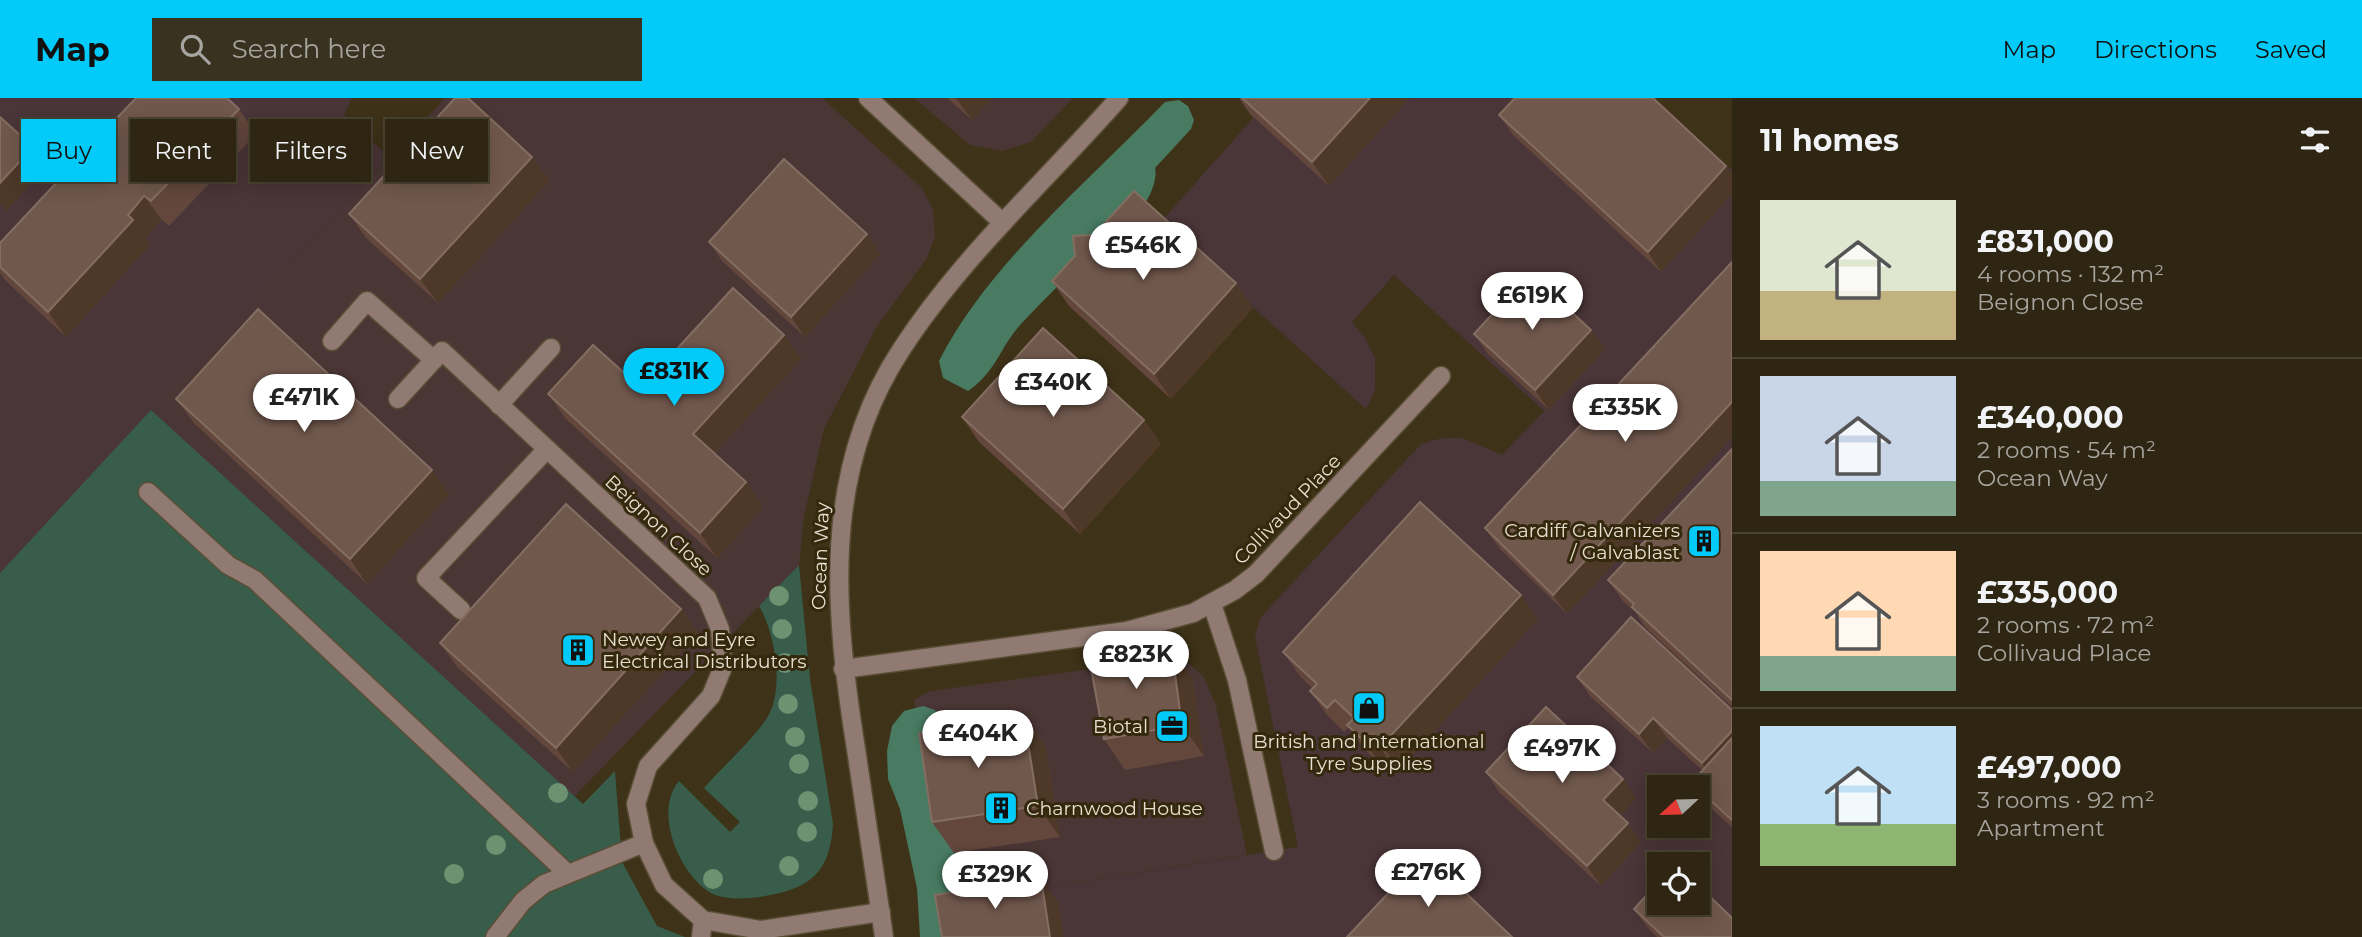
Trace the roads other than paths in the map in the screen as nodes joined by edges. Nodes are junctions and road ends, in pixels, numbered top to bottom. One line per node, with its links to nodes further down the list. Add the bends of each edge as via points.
1 (868, 98): 3 (street)
2 (1119, 98): 3 (street, Ocean Way)
3 (1003, 223): 14 (street, Ocean Way, via 908,340 863,422 843,498 838,544)
4 (332, 341): 6 (street, via 368,301)
5 (551, 348): 9 (street)
6 (434, 360): 8 (street); 9 (street, Beignon Close, via 442,351)
7 (1441, 376): 12 (street, Collivaud Place, via 1273,559)
8 (398, 399)
9 (499, 405): 10 (street, Beignon Close)
10 (547, 449): 13 (street, via 426,578); 15 (street, Beignon Close, via 706,598 720,629 723,667 711,696 648,765 636,804)
11 (148, 492): 17 (street, via 228,565 255,580)
12 (1212, 604): 14 (street, Collivaud Place, via 1160,625 1127,631); 16 (street, via 1237,680)
13 (461, 610)
14 (843, 668): 18 (street, Ocean Way)
15 (644, 843): 17 (street); 19 (street, Beignon Close, via 664,885)
16 (1274, 851)
17 (566, 872): 20 (street, via 523,901)
18 (881, 912): 19 (street, Beignon Close, via 761,930); 21 (street, Ocean Way)
19 (702, 928)
20 (495, 937)
21 (884, 937)

